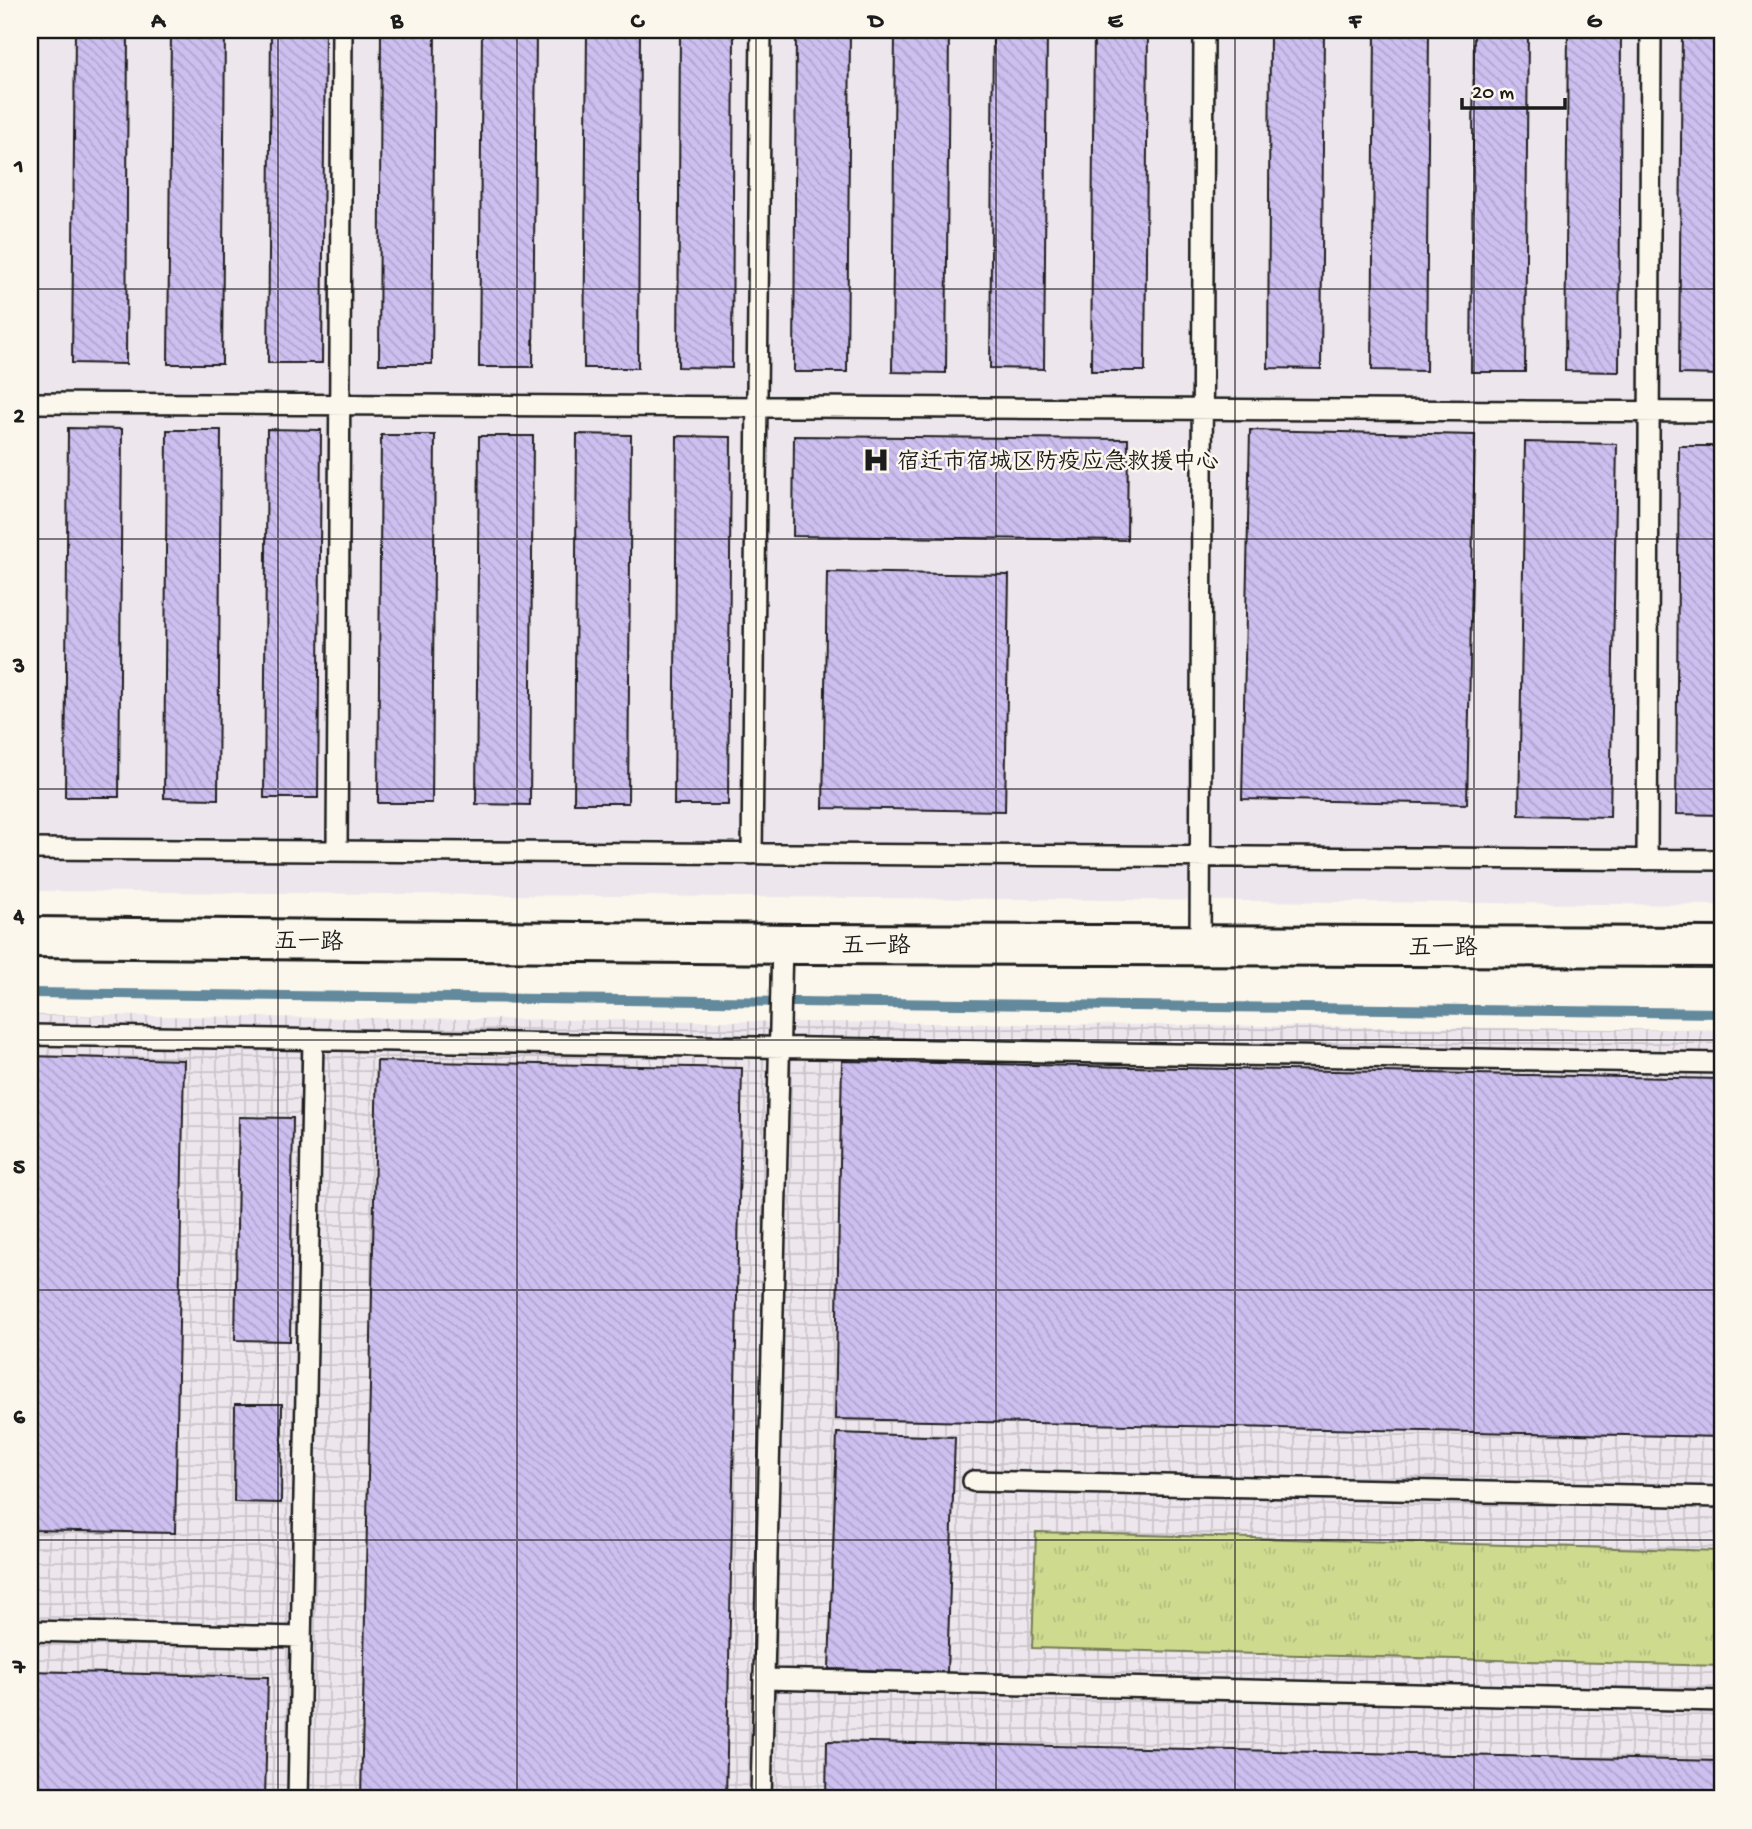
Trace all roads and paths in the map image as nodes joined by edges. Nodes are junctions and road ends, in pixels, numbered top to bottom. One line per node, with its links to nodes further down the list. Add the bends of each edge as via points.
1 (342, 30): 6 (lane)
2 (761, 30): 7 (lane)
3 (1205, 30): 8 (lane)
4 (1651, 30): 9 (lane)
5 (30, 403): 6 (lane)
6 (340, 405): 7 (lane); 12 (lane)
7 (757, 407): 8 (lane); 13 (lane)
8 (1202, 408): 9 (lane); 14 (lane)
9 (1649, 411): 10 (lane); 15 (lane)
10 (1722, 412)
11 (30, 849): 12 (lane)
12 (337, 850): 13 (lane)
13 (751, 854): 14 (lane)
14 (1200, 857): 15 (lane); 19 (lane)
15 (1647, 860): 16 (lane)
16 (1722, 860)
17 (30, 937): 18 (street, 五一路)
18 (782, 944): 19 (street, 五一路); 23 (lane)
19 (1200, 945): 20 (street, 五一路)
20 (1722, 947)
21 (30, 1035): 22 (lane)
22 (313, 1039): 23 (lane); 28 (lane)
23 (779, 1046): 24 (lane); 29 (lane)
24 (1722, 1063)
25 (973, 1481): 26 (lane)
26 (1722, 1497)
27 (30, 1631): 28 (lane)
28 (301, 1637): 31 (lane)
29 (764, 1679): 30 (lane); 32 (lane)
30 (1722, 1701)
31 (298, 1799)
32 (761, 1799)

